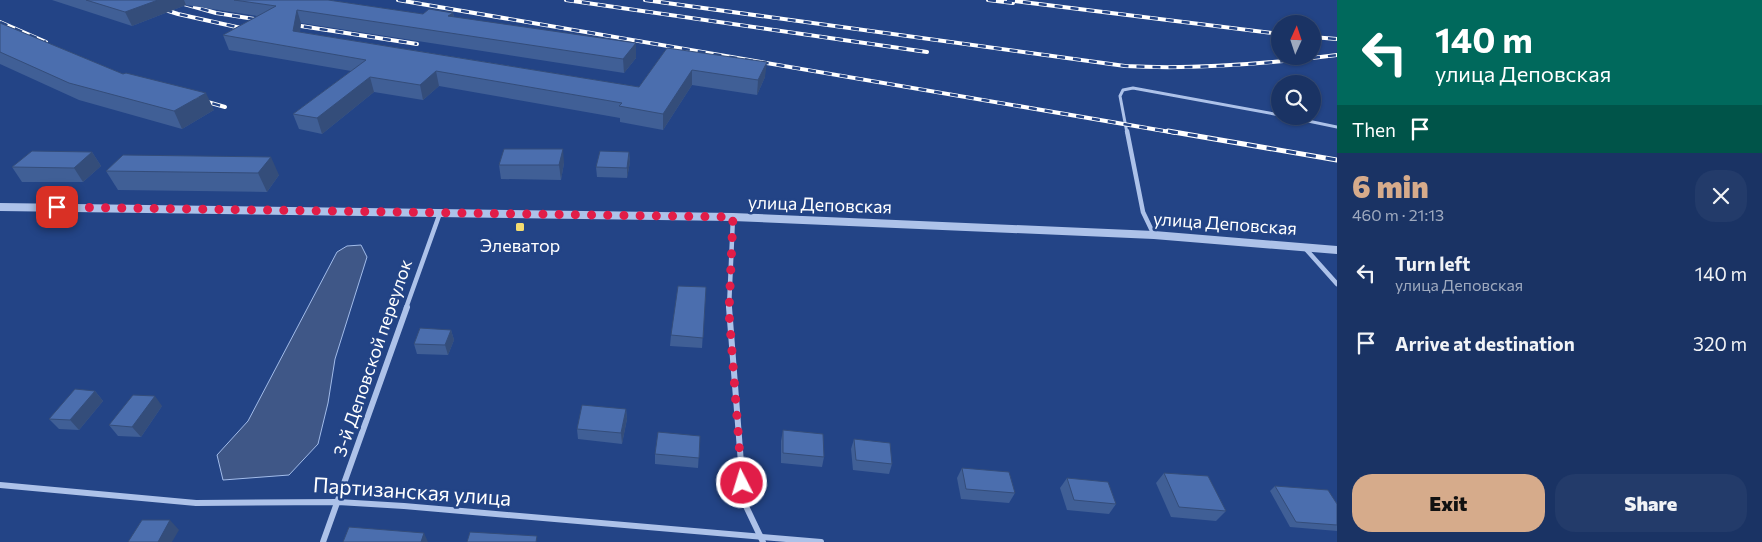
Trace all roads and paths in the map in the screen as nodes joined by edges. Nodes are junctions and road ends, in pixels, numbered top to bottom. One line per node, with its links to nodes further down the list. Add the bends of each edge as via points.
1 (1271, 113): 7 (street, via 1149,90 1123,90 1120,96 1143,212)
2 (1321, 124): 3 (street)
3 (1337, 127)
4 (0, 206): 5 (street, улица Деповская)
5 (440, 213): 6 (street, улица Деповская); 12 (street, 3-й Деповской переулок)
6 (733, 217): 7 (street, улица Деповская); 13 (street, via 729,312 744,502)
7 (1154, 235): 8 (street, улица Деповская)
8 (1303, 246): 9 (street, улица Деповская); 10 (street)
9 (1337, 250)
10 (1337, 284)
11 (0, 485): 12 (street, Партизанская улица, via 196,503)
12 (338, 502): 13 (street, Партизанская улица); 14 (street, 3-й Деповской переулок)
13 (763, 540): 15 (street, Партизанская улица)
14 (323, 542)
15 (821, 542)

